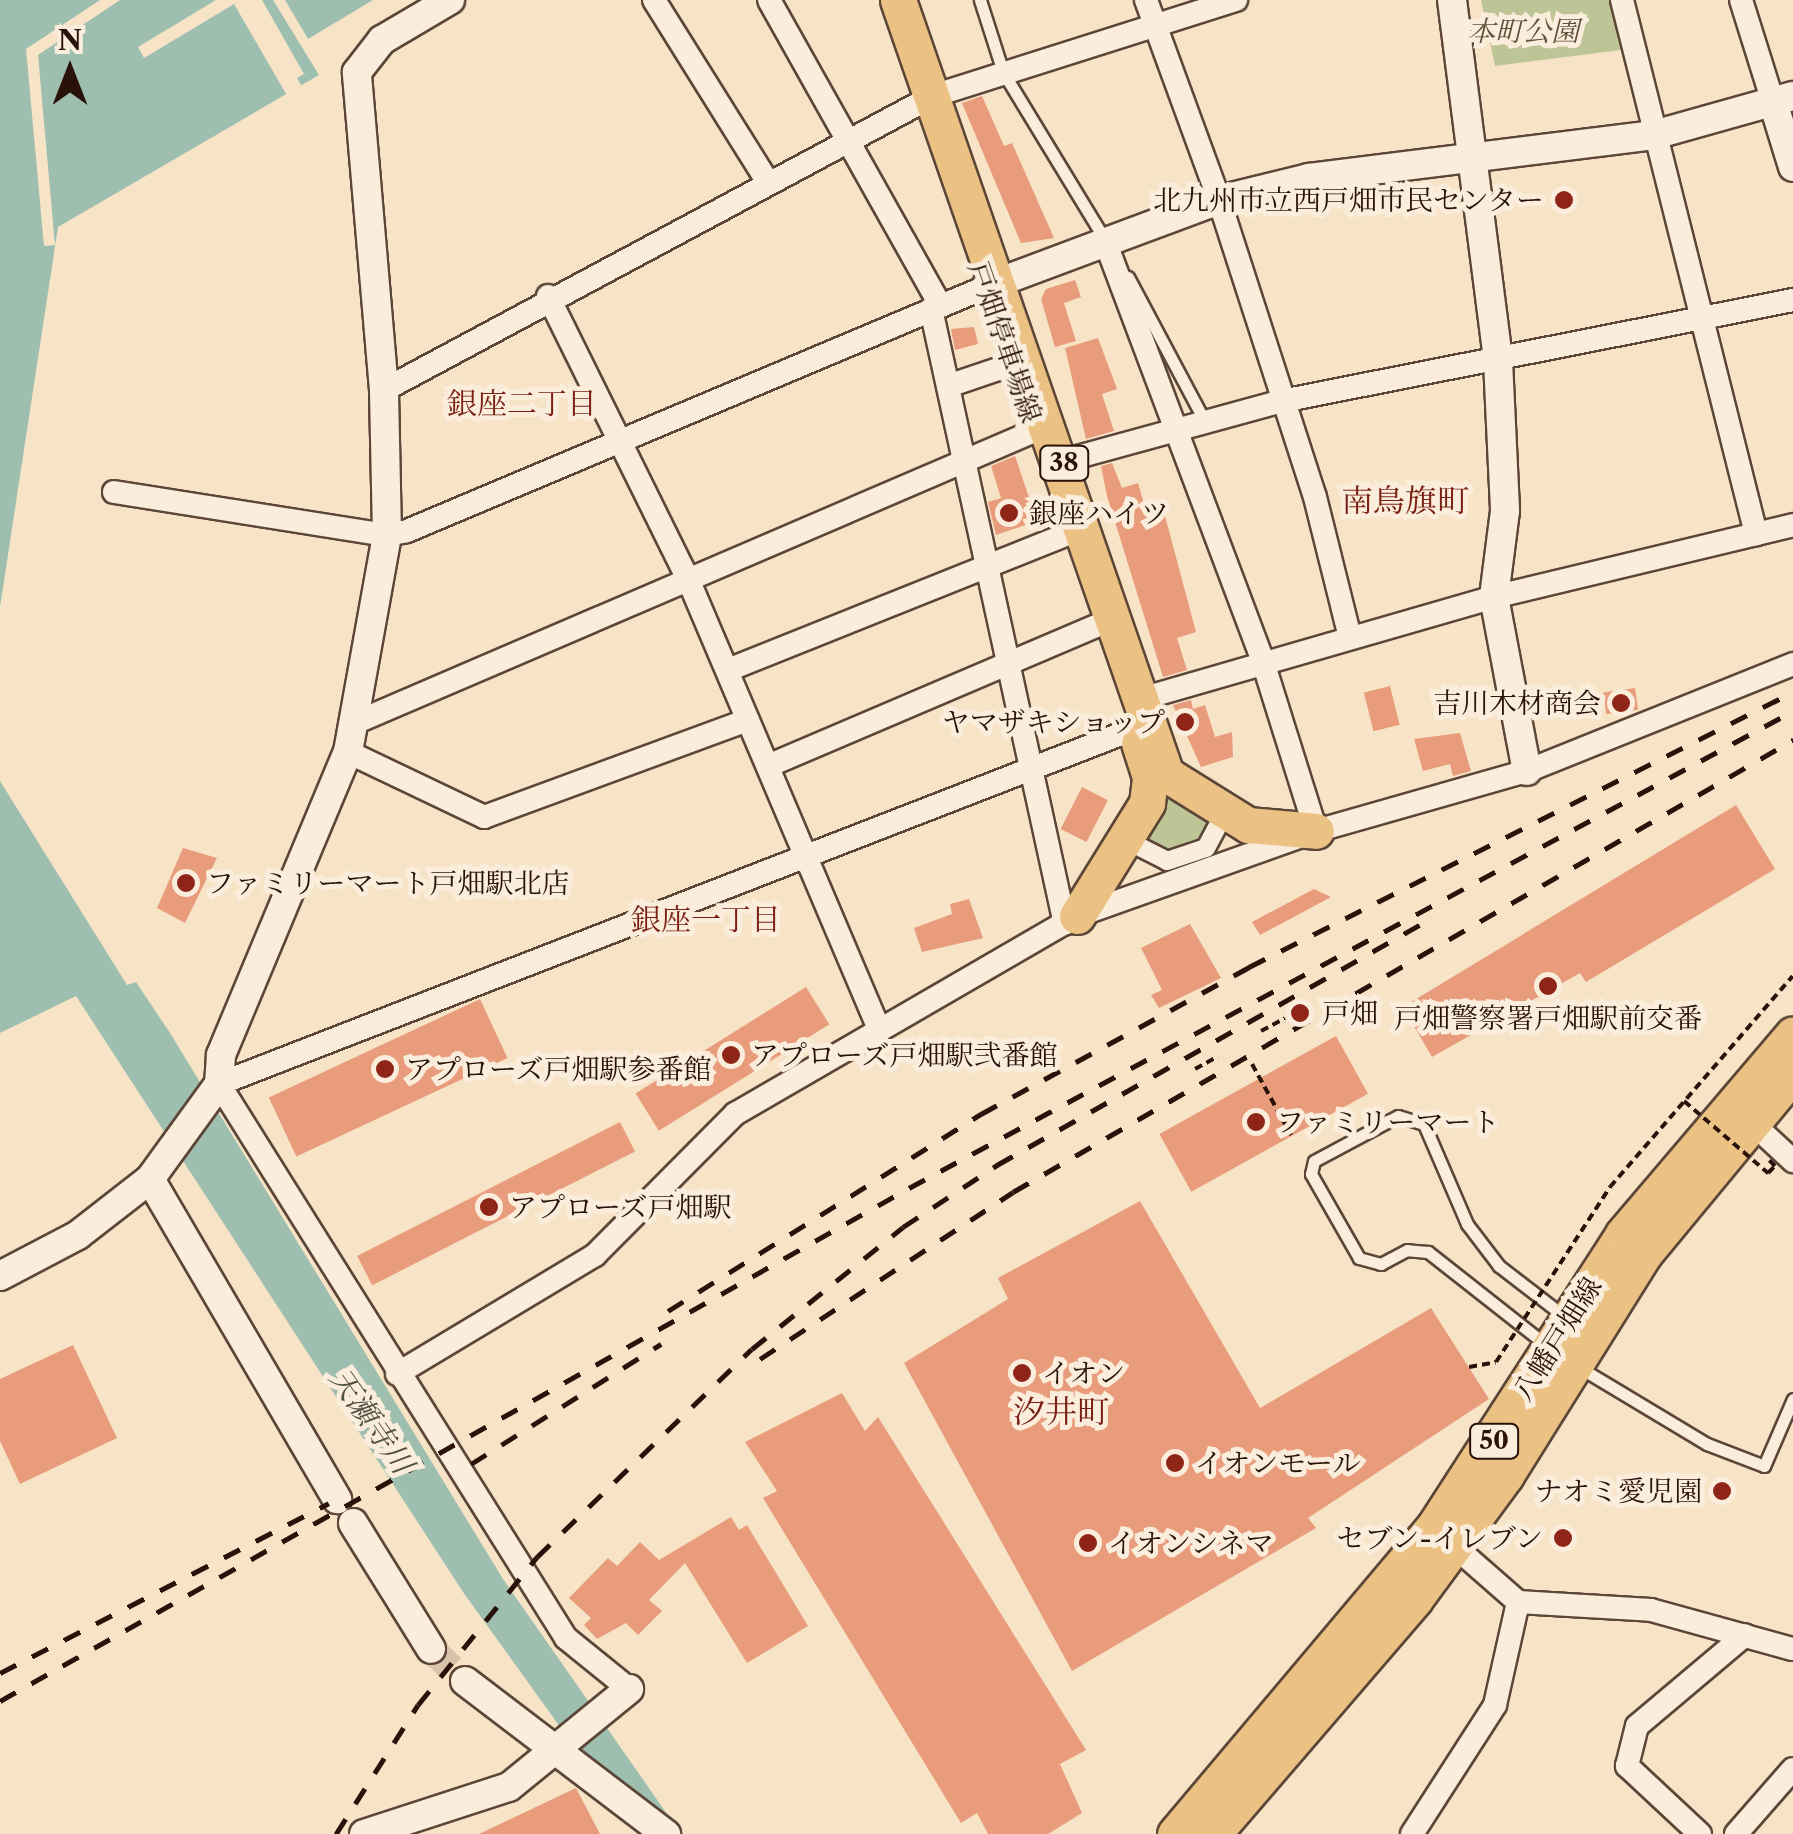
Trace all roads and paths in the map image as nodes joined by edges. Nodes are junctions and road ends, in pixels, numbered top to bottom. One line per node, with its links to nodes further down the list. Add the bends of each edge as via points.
1 (450, 0): 30 (street, via 382,40 357,72)
2 (654, 0): 19 (street)
3 (770, 0): 16 (street)
4 (881, 0): 14 (main road, 戸畑停車場線 / 38)
5 (898, 0): 14 (main road, 戸畑停車場線 / 38)
6 (980, 0): 12 (lane)
7 (1236, 0): 11 (street)
8 (1452, 0): 17 (street)
9 (1622, 0): 15 (street)
10 (1741, 0): 13 (street)
11 (1149, 10): 12 (street); 20 (street)
12 (1003, 72): 14 (street); 21 (lane)
13 (1783, 99): 15 (street); 18 (street)
14 (926, 100): 16 (street); 22 (main road, 戸畑停車場線 / 38)
15 (1654, 135): 17 (street); 26 (street)
16 (842, 141): 19 (street); 25 (street)
17 (1469, 154): 20 (street); 27 (street)
18 (1793, 166)
19 (766, 179): 23 (street)
20 (1219, 200): 21 (street); 31 (street)
21 (1106, 242): 22 (street); 32 (lane, via 1174,350); 33 (street)
22 (994, 283): 25 (street); 28 (main road, 戸畑停車場線 / 38); 36 (main road, 戸畑停車場線 / 38)
23 (548, 296): 30 (street); 35 (street)
24 (1793, 300): 26 (street)
25 (936, 307): 29 (street); 35 (street)
26 (1702, 320): 27 (street); 41 (street)
27 (1498, 361): 31 (street); 45 (street, via 1505,510)
28 (1014, 364): 29 (street); 34 (main road, 戸畑停車場線 / 38)
29 (948, 386): 37 (street)
30 (384, 390): 42 (street)
31 (1282, 401): 32 (street); 47 (street)
32 (1203, 418): 33 (street)
33 (1169, 428): 36 (street); 48 (street)
34 (1036, 430): 37 (street); 40 (main road, 戸畑停車場線 / 38)
35 (617, 438): 42 (street); 44 (street)
36 (1064, 461): 52 (main road, 戸畑停車場線 / 38)
37 (964, 462): 43 (street); 44 (street)
38 (114, 492): 42 (street)
39 (1793, 525): 41 (street)
40 (1070, 533): 43 (street); 46 (main road, 戸畑停車場線 / 38)
41 (1756, 534): 45 (street)
42 (387, 535): 54 (street)
43 (988, 567): 50 (street); 51 (street)
44 (688, 579): 51 (street); 54 (street)
45 (1494, 597): 47 (street); 58 (street)
46 (1100, 624): 50 (street); 52 (main road, 戸畑停車場線 / 38)
47 (1350, 637): 48 (street)
48 (1263, 662): 52 (street); 62 (street)
49 (1793, 664): 58 (street)
50 (1008, 665): 56 (street); 57 (street)
51 (728, 670): 53 (street)
52 (1138, 714): 57 (street); 59 (main road, 戸畑停車場線 / 38, via 1166,774); 60 (main road, 戸畑停車場線 / 38, via 1150,777)
53 (748, 720): 55 (street, via 484,817); 56 (street)
54 (357, 722): 55 (street)
55 (348, 752): 75 (street, via 221,1055)
56 (770, 765): 64 (street)
57 (1032, 769): 64 (street); 65 (street)
58 (1528, 771): 62 (street)
59 (1185, 792): 60 (main road, via 1163,791); 62 (main road, 戸畑停車場線 / 38, via 1248,825)
60 (1147, 802): 65 (main road)
61 (1222, 818): 63 (street, via 1206,848 1186,862)
62 (1316, 831): 65 (street)
63 (1134, 844)
64 (808, 852): 68 (street); 75 (street)
65 (1071, 920): 68 (street)
66 (1793, 976): 76 (path, bridge)
67 (1285, 1018): 69 (path)
68 (878, 1026): 84 (street, via 735,1114 674,1169 626,1226 557,1283)
69 (1261, 1031)
70 (1793, 1034): 82 (main road, 八幡戸畑線 / 50, via 1623,1234)
71 (1218, 1056): 73 (path)
72 (1252, 1064): 78 (path)
73 (1195, 1069)
74 (1793, 1074): 77 (main road, 八幡戸畑線 / 50)
75 (218, 1084): 80 (street); 84 (street)
76 (1684, 1101): 79 (path, bridge, via 1768,1173); 83 (path, bridge, via 1610,1187 1496,1362)
77 (1750, 1121): 79 (street); 82 (main road, 八幡戸畑線 / 50)
78 (1291, 1135)
79 (1781, 1160)
80 (150, 1179): 81 (street, via 78,1235); 86 (street)
81 (0, 1276)
82 (1565, 1345): 82 (lane, via 1428,1252 1407,1250 1381,1264 1359,1258 1311,1174 1314,1160 1398,1116 1424,1124 1467,1224); 85 (lane, via 1707,1444 1764,1466); 88 (main road, 八幡戸畑線 / 50); 99 (main road, 八幡戸畑線 / 50, via 1434,1525)
83 (1468, 1367)
84 (398, 1374): 94 (street, via 566,1638)
85 (1793, 1399)
86 (337, 1499)
87 (354, 1523): 91 (street)
88 (1454, 1546): 89 (street); 100 (main road, 八幡戸畑線 / 50)
89 (1518, 1602): 90 (street, via 1651,1610); 101 (street, via 1494,1705)
90 (1745, 1636): 92 (street); 102 (street, via 1637,1726 1627,1766)
91 (432, 1649)
92 (1793, 1649)
93 (465, 1681): 95 (street)
94 (629, 1689): 95 (street)
95 (559, 1746): 97 (street, via 509,1787); 98 (street)
96 (1793, 1770): 103 (street)
97 (364, 1834)
98 (666, 1834)
99 (1175, 1834)
100 (1214, 1834)
101 (1412, 1834)
102 (1700, 1834)
103 (1736, 1834)

